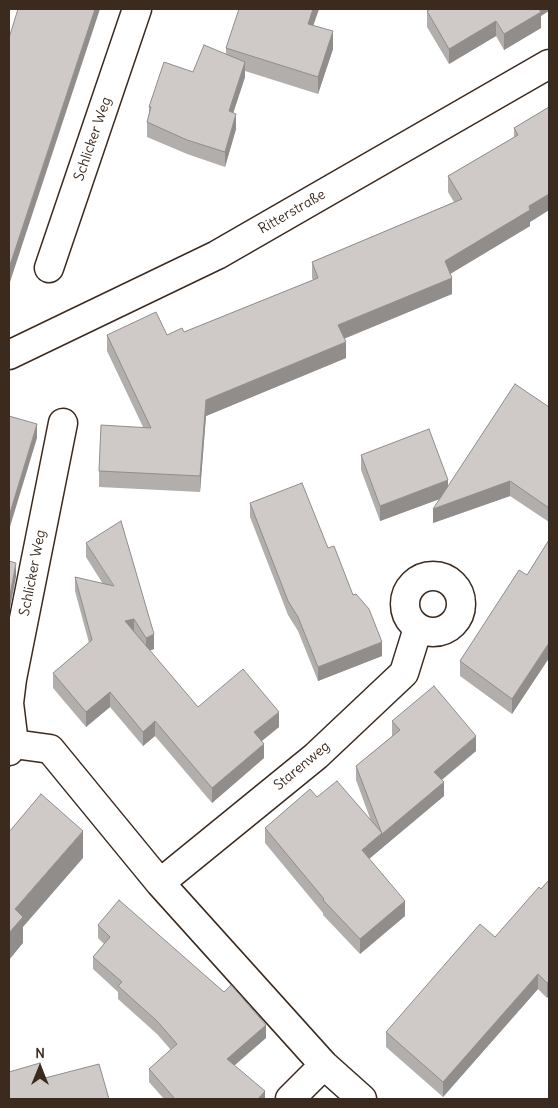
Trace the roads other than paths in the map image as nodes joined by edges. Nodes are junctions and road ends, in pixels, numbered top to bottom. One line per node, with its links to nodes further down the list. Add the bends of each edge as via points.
1 (137, 9): 3 (street, Schlicker Weg)
2 (549, 64): 4 (street, Ritterstraße, via 217,255)
3 (49, 268)
4 (18, 351)
5 (63, 423): 7 (street, Schlicker Weg, via 12,679 9,703)
6 (418, 628): 8 (street, Starenweg, via 404,673 316,756)
7 (11, 747): 8 (street, via 50,749)
8 (160, 883): 9 (street)
9 (324, 1065): 10 (street); 11 (street)
10 (290, 1099)
11 (362, 1099)

